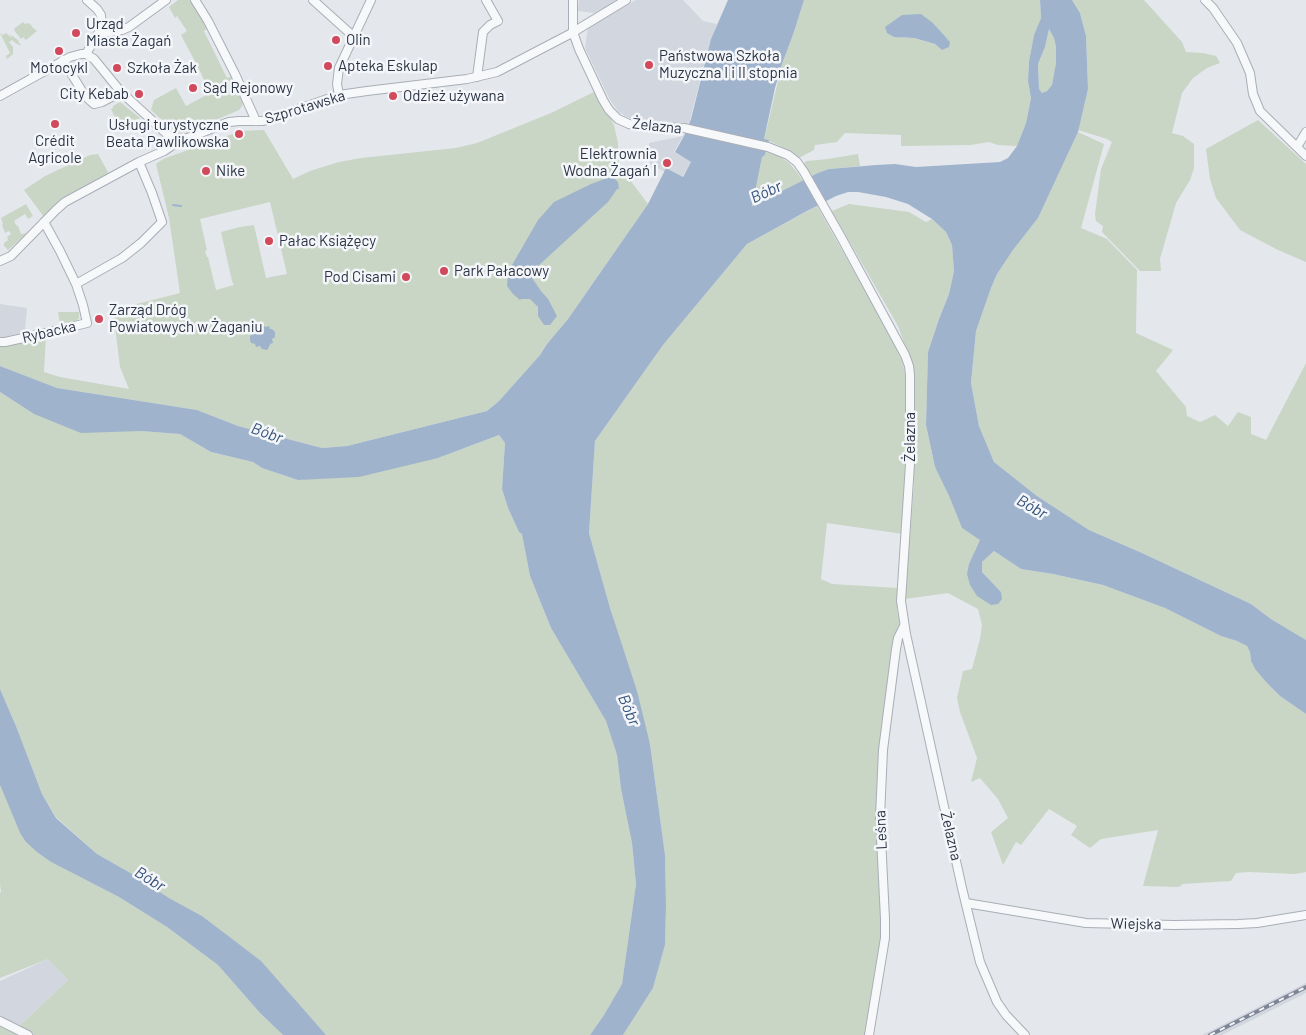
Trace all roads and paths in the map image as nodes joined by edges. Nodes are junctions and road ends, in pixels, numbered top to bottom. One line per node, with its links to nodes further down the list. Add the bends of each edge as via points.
1 (87, 0): 10 (street, via 101,15)
2 (166, 0): 10 (street, via 129,27)
3 (195, 0): 19 (street)
4 (313, 0): 12 (street)
5 (371, 0): 12 (street)
6 (486, 0): 15 (street, via 498,21 483,32)
7 (573, 0): 11 (street, Żelazna)
8 (626, 0): 11 (street, Szprotawska)
9 (1205, 0): 22 (street, via 1237,43 1250,73 1260,111)
10 (99, 32): 13 (street)
11 (573, 32): 15 (street, Szprotawska, via 497,72); 29 (street, Żelazna, via 603,100 618,119 638,126 684,128 768,147 797,162 897,338 909,366 910,464 901,602)
12 (353, 36): 17 (street, via 339,68)
13 (86, 54): 14 (street, via 76,54); 16 (street, via 94,59)
14 (63, 60): 16 (street, via 94,104); 18 (street)
15 (477, 77): 17 (street, Szprotawska)
16 (120, 92): 21 (street, via 169,136)
17 (339, 95): 19 (street, Szprotawska, via 268,120)
18 (0, 96)
19 (256, 121): 21 (street, Szprotawska, via 229,122 189,138)
20 (1306, 132): 22 (street)
21 (178, 139): 24 (street)
22 (1297, 147): 23 (street)
23 (1306, 156)
24 (139, 162): 25 (street, via 65,202); 27 (street, via 162,222 122,258)
25 (44, 222): 26 (street, via 11,256); 27 (street)
26 (0, 261)
27 (76, 284): 28 (street, Rybacka, via 87,323)
28 (0, 342)
29 (904, 625): 30 (street, Żelazna); 34 (street, Leśna, via 896,648 883,750 880,817 885,938)
30 (966, 903): 31 (street, Wiejska, via 1086,923 1238,924); 35 (street, Żelazna, via 980,962 992,993 1006,1015)
31 (1306, 915)
32 (0, 1022): 33 (street)
33 (28, 1035)
34 (869, 1035)
35 (1025, 1035)

